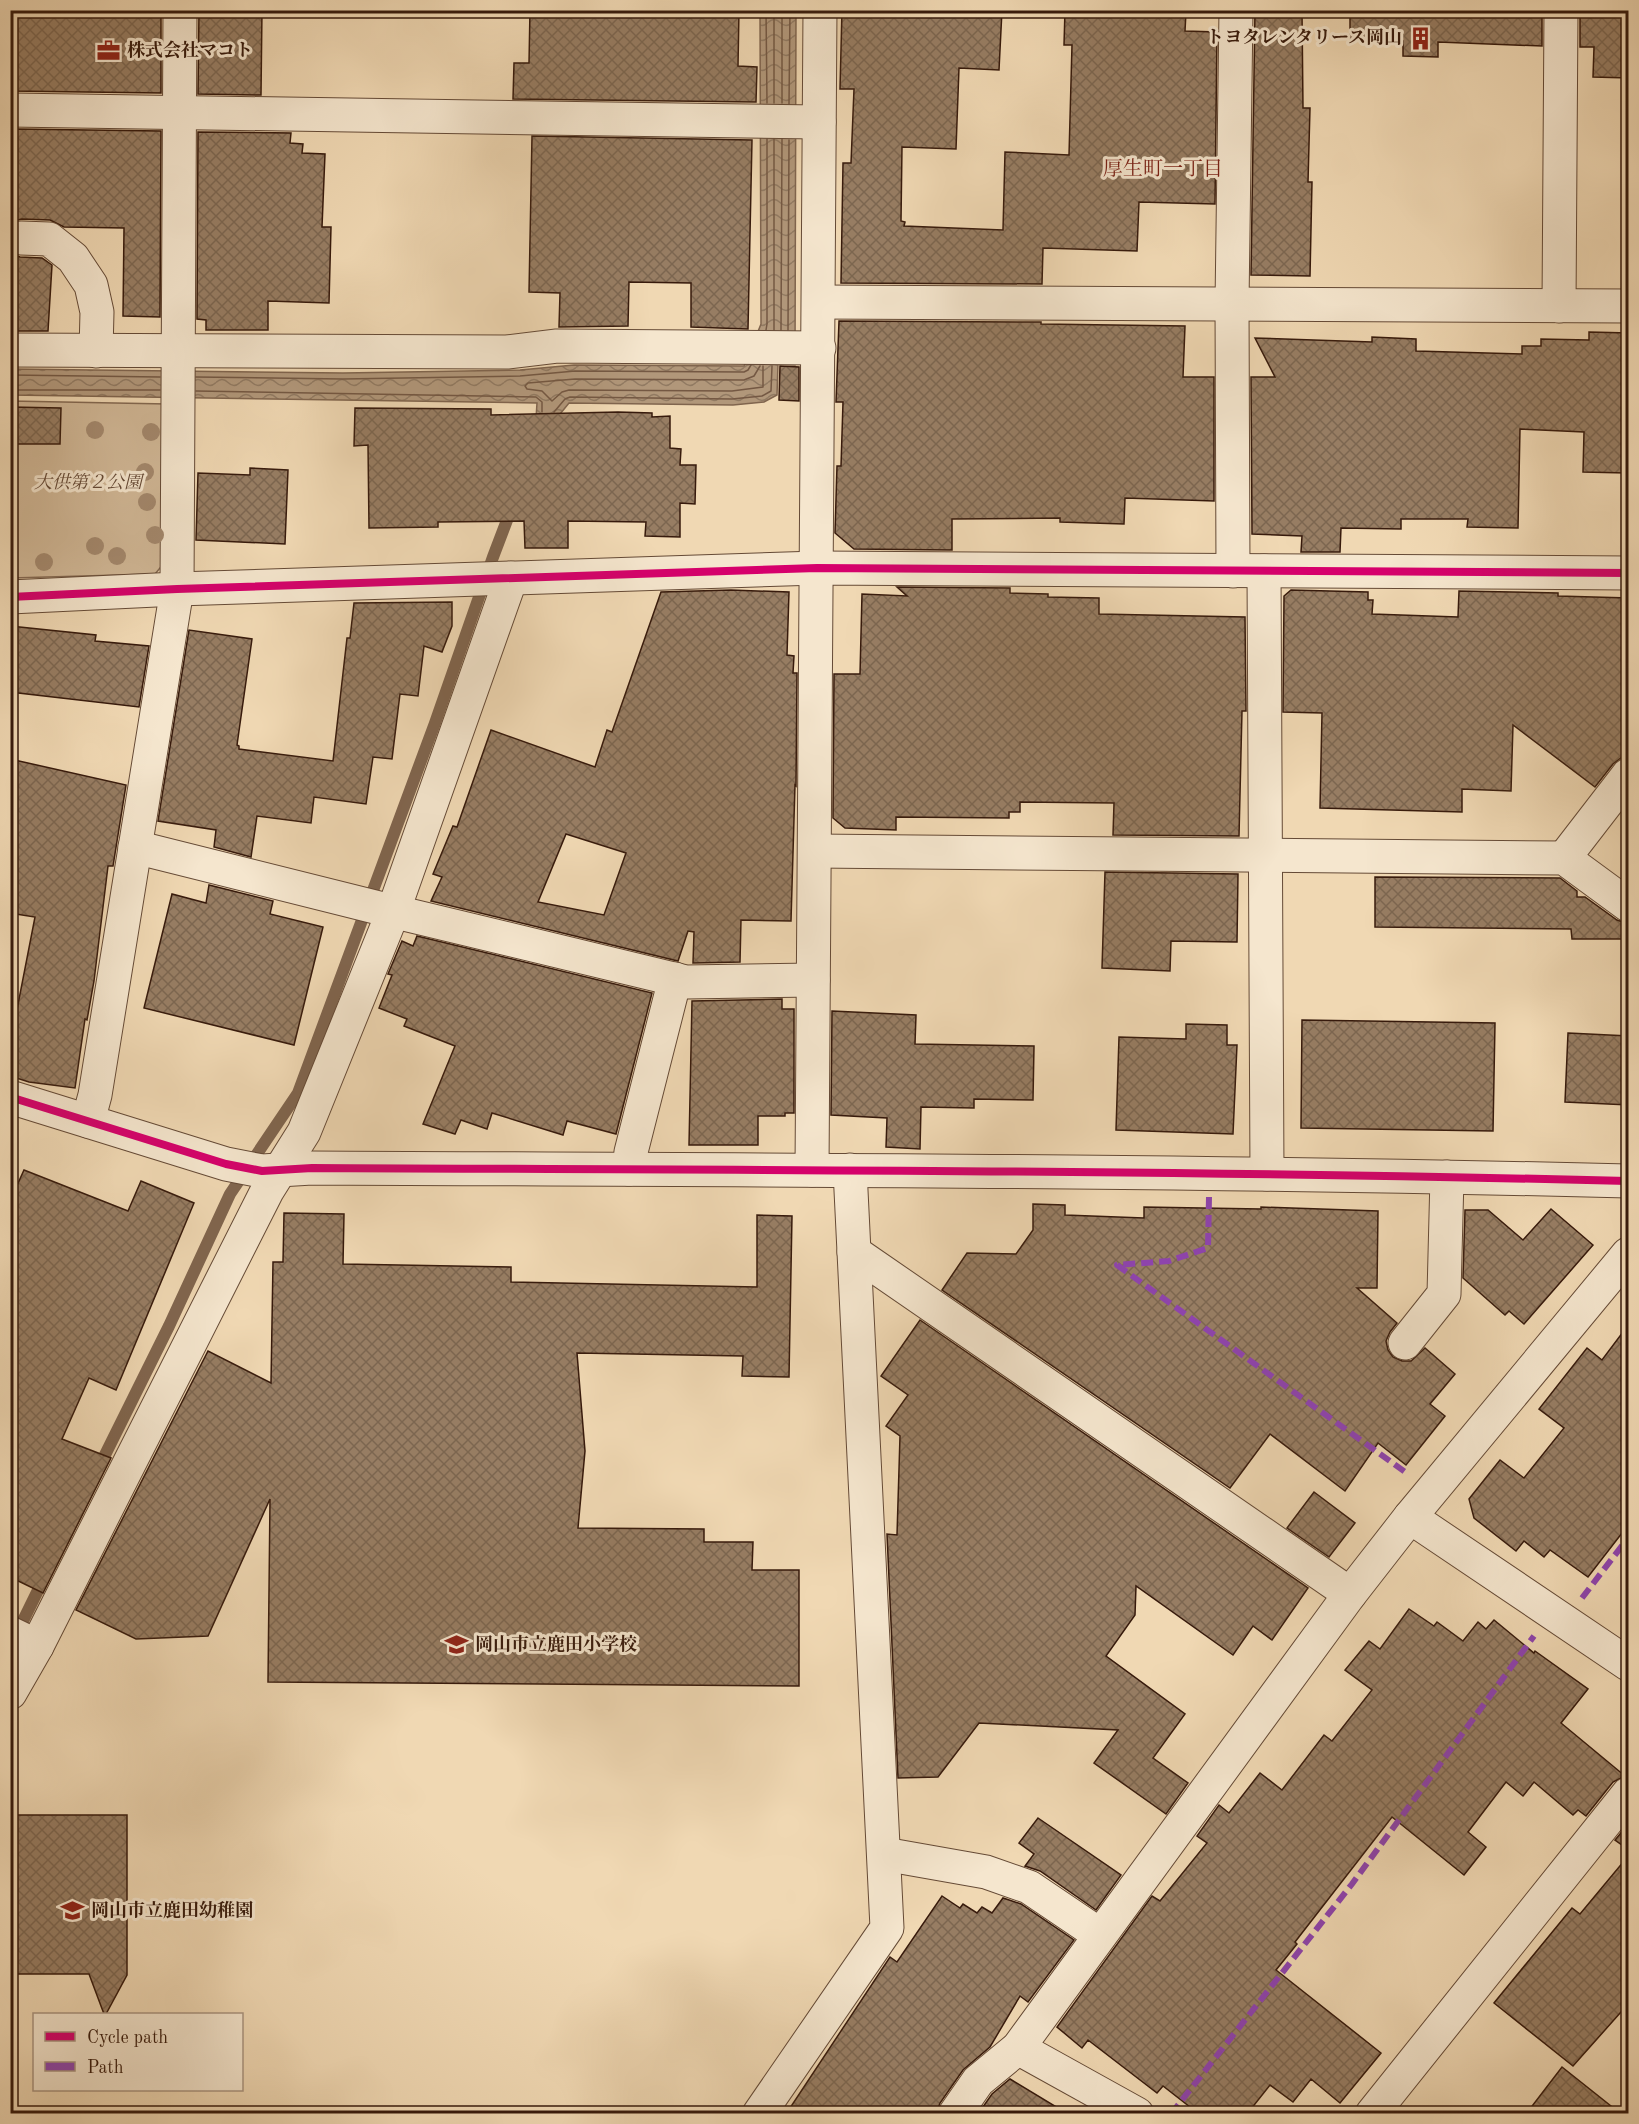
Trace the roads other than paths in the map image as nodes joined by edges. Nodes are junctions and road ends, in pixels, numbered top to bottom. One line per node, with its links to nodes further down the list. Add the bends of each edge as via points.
1 (180, 10): 6 (street)
2 (820, 10): 7 (street)
3 (1236, 10): 10 (street)
4 (1561, 10): 11 (street)
5 (10, 110): 6 (street)
6 (180, 114): 7 (street); 16 (street)
7 (809, 121): 9 (street)
8 (21, 238): 15 (street, via 49,240 73,258 91,285 97,312)
9 (819, 302): 10 (street); 13 (street)
10 (1232, 304): 11 (street); 18 (street)
11 (1559, 306): 12 (street)
12 (1629, 306)
13 (807, 348): 16 (street, via 557,346 507,352); 17 (street)
14 (10, 350): 15 (street)
15 (96, 351): 16 (street)
16 (179, 358): 21 (street)
17 (817, 568): 18 (street); 20 (street); 25 (street)
18 (1248, 571): 19 (street); 26 (street)
19 (1629, 573)
20 (505, 579): 21 (street); 29 (street)
21 (177, 589): 22 (street); 24 (street)
22 (10, 597)
23 (1629, 775): 27 (street)
24 (135, 847): 29 (street); 33 (street)
25 (814, 851): 26 (street); 31 (street)
26 (1266, 855): 27 (street); 38 (street)
27 (1564, 858): 28 (street)
28 (1629, 905)
29 (376, 907): 30 (street); 37 (street, via 304,1132)
30 (675, 979): 31 (street); 34 (street)
31 (813, 980): 35 (street)
32 (10, 1097): 33 (street)
33 (88, 1121): 37 (street, via 226,1164)
34 (629, 1169): 35 (street); 37 (street)
35 (812, 1170): 36 (street)
36 (850, 1170): 38 (street); 41 (street)
37 (270, 1171): 46 (street)
38 (1267, 1174): 39 (street)
39 (1447, 1177): 40 (street); 43 (street, via 1444,1294)
40 (1629, 1180)
41 (854, 1252): 45 (street); 50 (street)
42 (1629, 1254): 44 (street)
43 (1405, 1343)
44 (1410, 1517): 45 (street); 47 (street)
45 (1350, 1594): 51 (street)
46 (24, 1640): 48 (street)
47 (1629, 1664)
48 (10, 1693)
49 (1629, 1794): 56 (street)
50 (884, 1854): 51 (street, via 986,1872 1029,1887); 53 (street, via 887,1928)
51 (1100, 1935): 52 (street)
52 (1018, 2048): 54 (street, via 978,2082); 55 (street)
53 (759, 2114)
54 (955, 2114)
55 (1137, 2114)
56 (1372, 2114)

